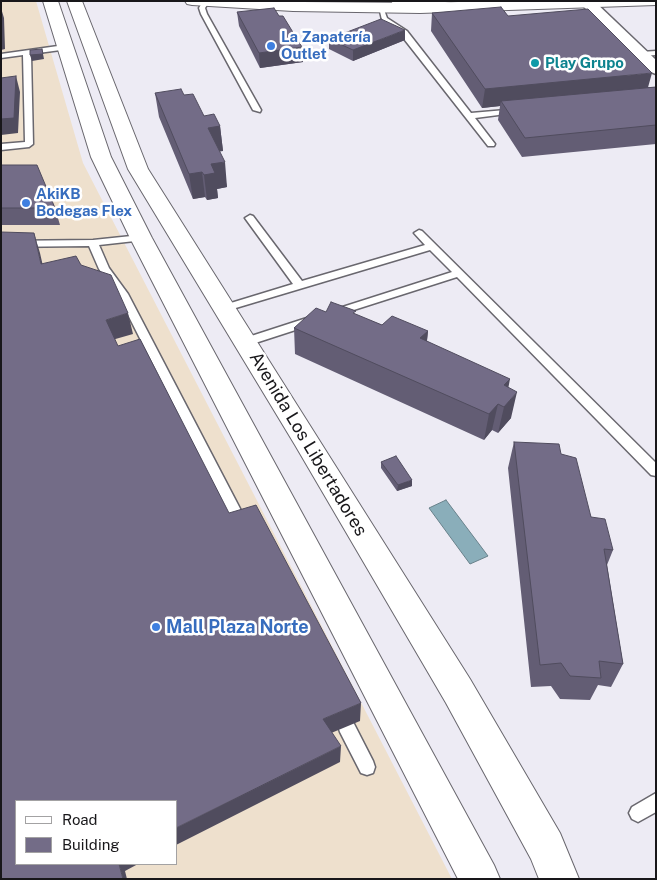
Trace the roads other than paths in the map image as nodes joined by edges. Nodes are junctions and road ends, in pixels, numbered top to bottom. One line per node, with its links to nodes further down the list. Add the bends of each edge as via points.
1 (50, 1): 9 (main road)
2 (74, 1): 28 (main road, Avenida Los Libertadores, via 138,169)
3 (398, 1): 8 (main road)
4 (199, 2): 7 (main road); 15 (lane)
5 (656, 2): 6 (main road)
6 (589, 4): 8 (main road, via 478,11); 12 (street)
7 (381, 8): 8 (main road); 17 (lane, via 384,19 404,33)
8 (460, 8)
9 (64, 47): 10 (lane); 22 (main road, via 101,157)
10 (27, 52): 13 (lane); 19 (lane, via 29,144)
11 (656, 53): 12 (lane)
12 (641, 54): 14 (street)
13 (1, 56)
14 (656, 69)
15 (257, 110)
16 (518, 111): 17 (lane)
17 (469, 116): 18 (lane)
18 (491, 144)
19 (1, 146)
20 (250, 218): 27 (lane)
21 (419, 232): 25 (lane)
22 (140, 238): 23 (lane); 36 (main road)
23 (93, 243): 24 (lane); 31 (lane, via 104,269 123,294)
24 (1, 244)
25 (432, 246): 26 (lane); 27 (lane)
26 (459, 273): 29 (lane); 30 (lane)
27 (300, 286): 28 (lane)
28 (225, 308): 29 (main road, Avenida Los Libertadores)
29 (246, 342): 37 (main road, Avenida Los Libertadores, via 458,691 546,847)
30 (656, 471)
31 (244, 529)
32 (346, 726): 33 (lane)
33 (367, 767)
34 (656, 802): 35 (lane)
35 (638, 812)
36 (480, 879)
37 (559, 879)

